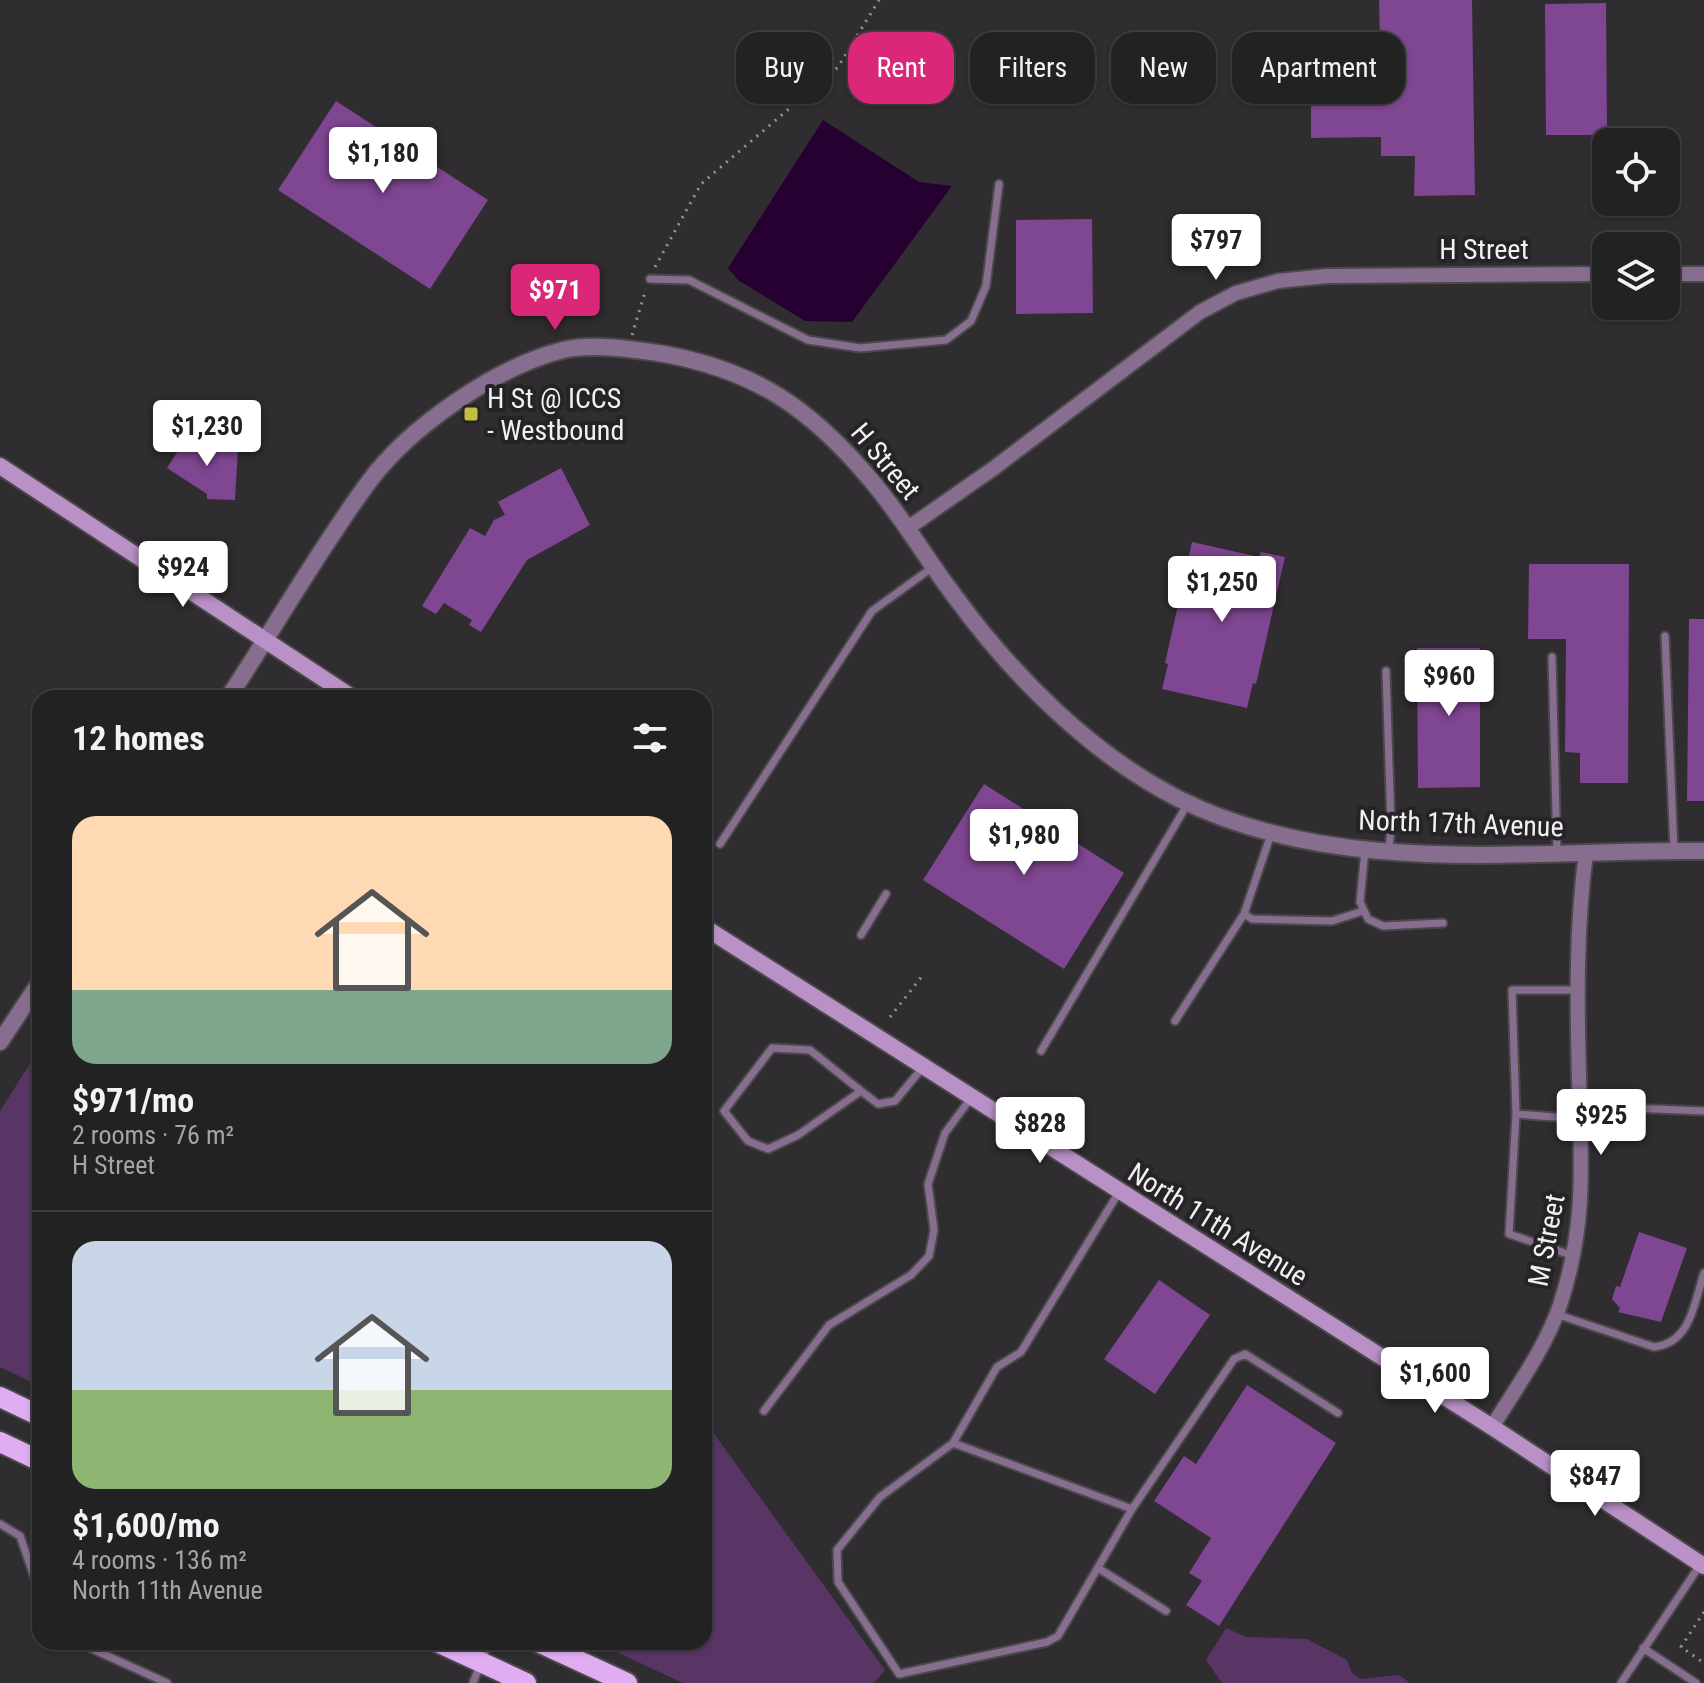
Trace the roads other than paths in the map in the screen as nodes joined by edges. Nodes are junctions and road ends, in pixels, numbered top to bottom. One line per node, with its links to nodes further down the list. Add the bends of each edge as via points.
1 (999, 184): 5 (lane, via 986,286 971,321 946,340 860,348 808,340 689,280)
2 (1592, 274): 7 (street, H Street, via 1327,276 1278,281 1236,293 1200,312)
3 (1680, 274): 4 (street)
4 (1704, 274)
5 (650, 279)
6 (0, 466): 10 (main road)
7 (908, 528): 8 (street, North 17th Avenue); 10 (street, H Street, via 807,413 764,386 709,362 627,350 566,349 506,372 410,438 370,480)
8 (934, 566): 15 (street, North 17th Avenue, via 993,647 1082,733 1118,762); 17 (lane, via 872,611)
9 (1665, 636): 20 (lane)
10 (267, 640): 13 (street, H Street); 14 (main road)
11 (1552, 657): 22 (lane)
12 (1386, 671): 19 (lane)
13 (233, 690)
14 (341, 690)
15 (1189, 803): 16 (street, North 17th Avenue); 34 (lane)
16 (1272, 832): 18 (street, North 17th Avenue); 26 (lane)
17 (720, 844)
18 (1365, 848): 19 (street, North 17th Avenue); 25 (lane)
19 (1389, 850): 22 (street, North 17th Avenue)
20 (1674, 851): 21 (street, North 17th Avenue); 23 (street, North 17th Avenue)
21 (1704, 851)
22 (1557, 853): 23 (street, North 17th Avenue)
23 (1586, 853): 30 (street, M Street)
24 (886, 894): 29 (lane)
25 (1363, 911): 26 (lane, via 1332,921 1252,919); 27 (lane, via 1383,926)
26 (1244, 914): 32 (lane)
27 (1443, 923)
28 (712, 932): 35 (main road, North 11th Avenue)
29 (861, 935)
30 (1580, 990): 39 (street, M Street); 40 (lane, via 1512,990)
31 (32, 994): 33 (street)
32 (1175, 1021)
33 (0, 1042)
34 (1041, 1051)
35 (923, 1067): 36 (lane, via 895,1101 878,1104); 37 (main road, North 11th Avenue)
36 (861, 1091): 36 (lane, via 768,1149 748,1141 724,1111 772,1048 810,1050)
37 (971, 1098): 41 (main road, North 11th Avenue); 46 (lane, via 945,1133 928,1184 934,1230 929,1256 911,1275 829,1325)
38 (1704, 1111): 39 (lane)
39 (1580, 1112): 40 (lane); 42 (street, M Street, via 1583,1200)
40 (1516, 1114): 42 (lane, via 1509,1234)
41 (1119, 1192): 49 (main road, North 11th Avenue); 51 (lane, via 1021,1352 997,1367)
42 (1574, 1256): 44 (street, M Street)
43 (1704, 1273): 44 (lane, via 1682,1337 1668,1346 1654,1347)
44 (1556, 1314): 49 (street, M Street, via 1533,1363)
45 (0, 1397): 47 (main road)
46 (764, 1411)
47 (32, 1412)
48 (1338, 1413): 53 (lane, via 1245,1354 1234,1359)
49 (1492, 1427): 55 (main road, North 11th Avenue)
50 (0, 1442): 52 (main road)
51 (953, 1443): 53 (lane); 56 (lane, via 880,1497 837,1550 838,1582 899,1674 1047,1642 1058,1636)
52 (32, 1457)
53 (1132, 1509): 56 (lane)
54 (0, 1524): 57 (lane, via 20,1536)
55 (1703, 1563): 59 (lane)
56 (1098, 1568): 58 (lane)
57 (32, 1570)
58 (1166, 1611)
59 (1643, 1648): 69 (lane); 70 (lane)
60 (95, 1650): 65 (lane)
61 (455, 1650): 64 (main road)
62 (485, 1650): 64 (lane)
63 (555, 1650): 68 (main road)
64 (479, 1661): 66 (lane); 67 (main road)
65 (167, 1683)
66 (473, 1683)
67 (526, 1683)
68 (627, 1683)
69 (1621, 1683)
70 (1696, 1683)

